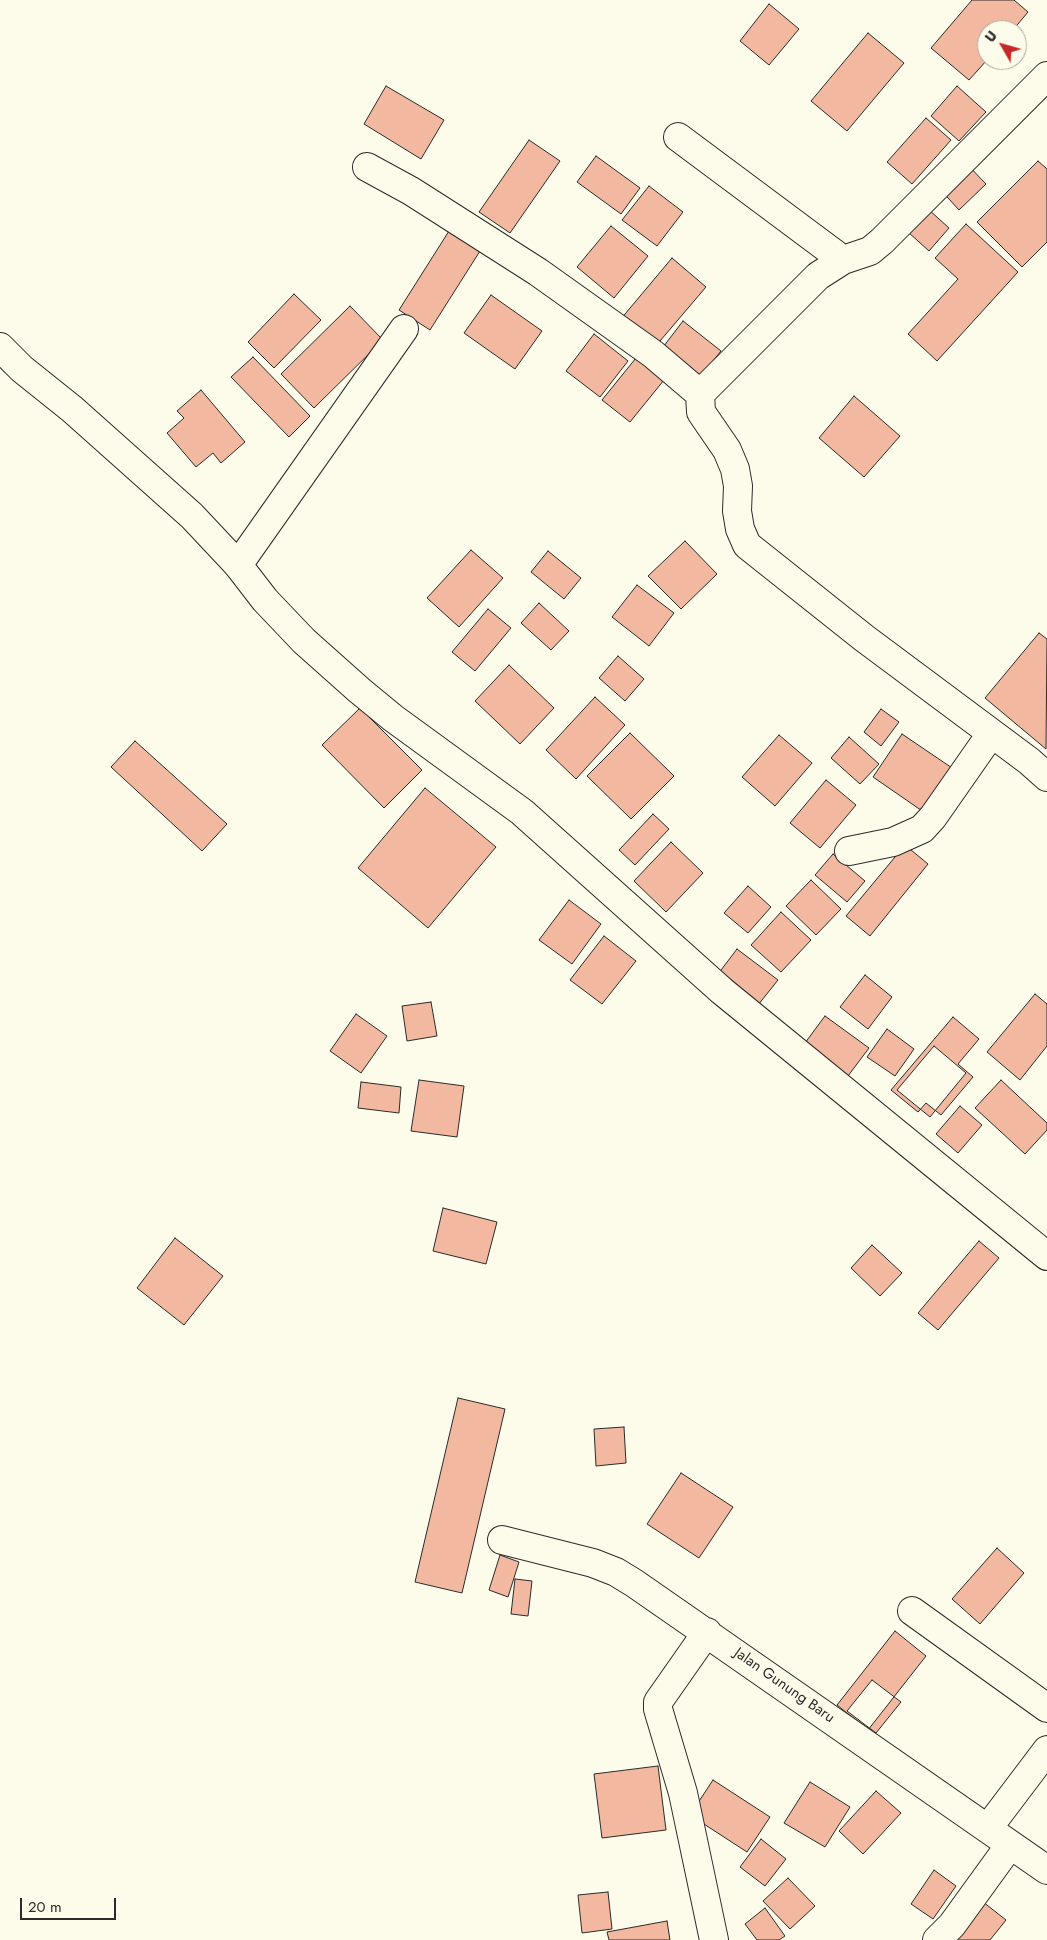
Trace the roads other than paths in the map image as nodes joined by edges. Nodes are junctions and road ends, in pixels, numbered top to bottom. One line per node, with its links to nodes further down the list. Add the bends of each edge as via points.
1 (1047, 76): 4 (street, via 882,241 870,250)
2 (678, 138): 4 (street)
3 (367, 167): 7 (street, via 411,191 538,272 653,354)
4 (843, 260): 7 (street, via 818,276)
5 (404, 329): 8 (street)
6 (0, 347): 8 (street, via 192,516)
7 (700, 394): 9 (street, via 701,412 728,450 735,469 740,530 747,544)
8 (238, 566): 12 (street, via 304,641 359,690 522,812 722,991)
9 (991, 734): 10 (street); 11 (street, via 922,829 893,842)
10 (1047, 777)
11 (849, 851)
12 (1047, 1256)
13 (502, 1540): 15 (street, Jalan Gunung Baru, via 616,1572)
14 (912, 1611): 16 (street)
15 (707, 1632): 18 (street, Jalan Gunung Baru); 21 (street, via 658,1702 658,1709 683,1793)
16 (1047, 1708)
17 (1047, 1750): 18 (street)
18 (988, 1828): 19 (street, Jalan Gunung Baru)
19 (1010, 1845): 20 (street, Jalan Gunung Baru); 22 (street, via 952,1925)
20 (1047, 1870)
21 (714, 1940)
22 (937, 1940)

